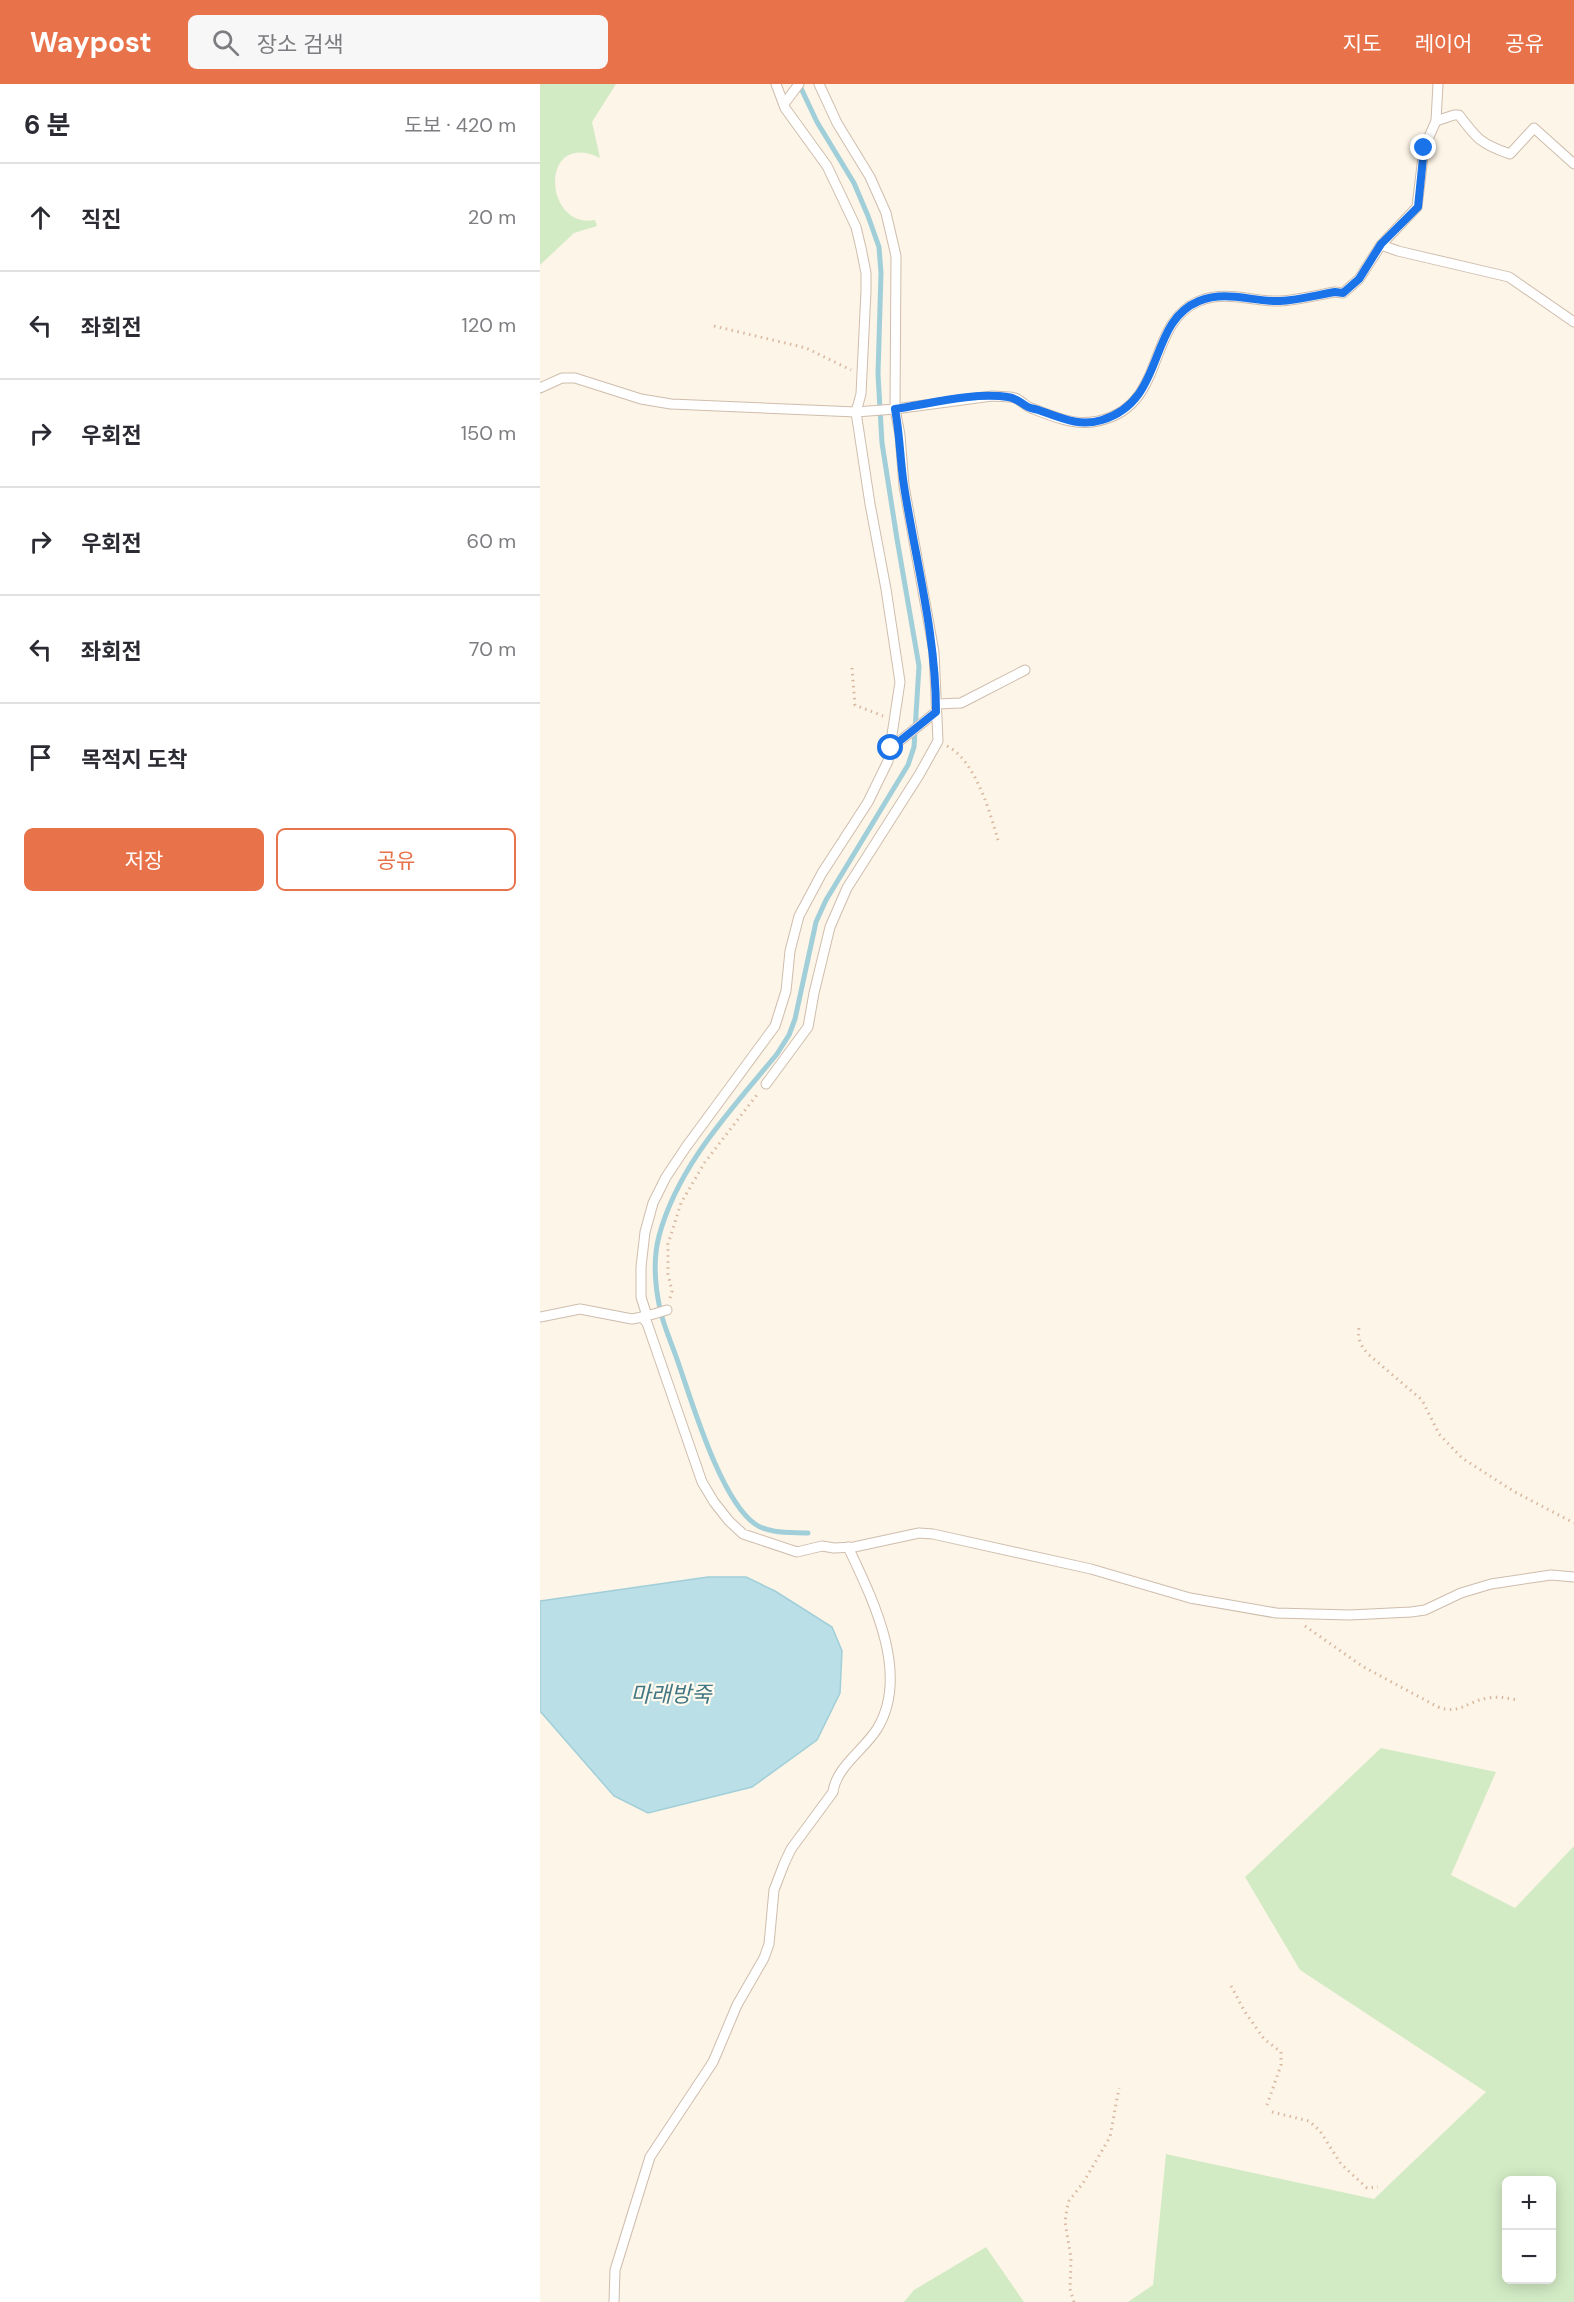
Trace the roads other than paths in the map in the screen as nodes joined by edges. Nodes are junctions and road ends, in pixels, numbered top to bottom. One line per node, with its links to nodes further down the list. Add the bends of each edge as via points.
1 (776, 84): 5 (lane)
2 (799, 84): 5 (lane)
3 (819, 84): 11 (lane, via 870,177 892,236 897,280)
4 (1438, 84): 6 (lane)
5 (784, 104): 12 (lane, via 827,166 856,226 866,273 861,394)
6 (1436, 121): 7 (lane, via 1459,115 1477,138 1510,154 1534,128); 8 (lane, via 1424,148 1418,207)
7 (1574, 164)
8 (1381, 244): 9 (lane, via 1509,277); 11 (lane, via 1359,279 1343,293 1280,301 1228,295 1189,307 1170,326 1140,394 1126,408 1101,420 1076,423 1008,397)
9 (1574, 322)
10 (540, 388): 12 (lane, via 562,378 575,378 671,404)
11 (895, 409): 12 (lane); 14 (lane, via 904,486 934,652)
12 (856, 412): 15 (lane, via 900,682)
13 (1026, 670): 14 (lane, via 961,703)
14 (936, 708): 15 (lane); 16 (lane, via 938,741 847,888 830,927 808,1027)
15 (891, 748): 18 (lane, via 881,778 799,916 786,990 775,1026 686,1146 653,1203 641,1267)
16 (766, 1084)
17 (667, 1310): 18 (lane)
18 (645, 1316): 19 (lane, via 632,1319 580,1309); 20 (lane, via 702,1482 729,1521 743,1534 798,1552 822,1546)
19 (540, 1317)
20 (848, 1547): 21 (lane, via 919,1533 933,1534 1016,1550 1190,1599 1276,1613 1410,1612 1425,1610 1491,1584 1551,1575); 22 (lane, via 877,1607 891,1691 877,1729 835,1780 833,1792 791,1849 774,1890 764,1958 737,2005 713,2062 650,2157 615,2270)
21 (1574, 1577)
22 (614, 2302)

